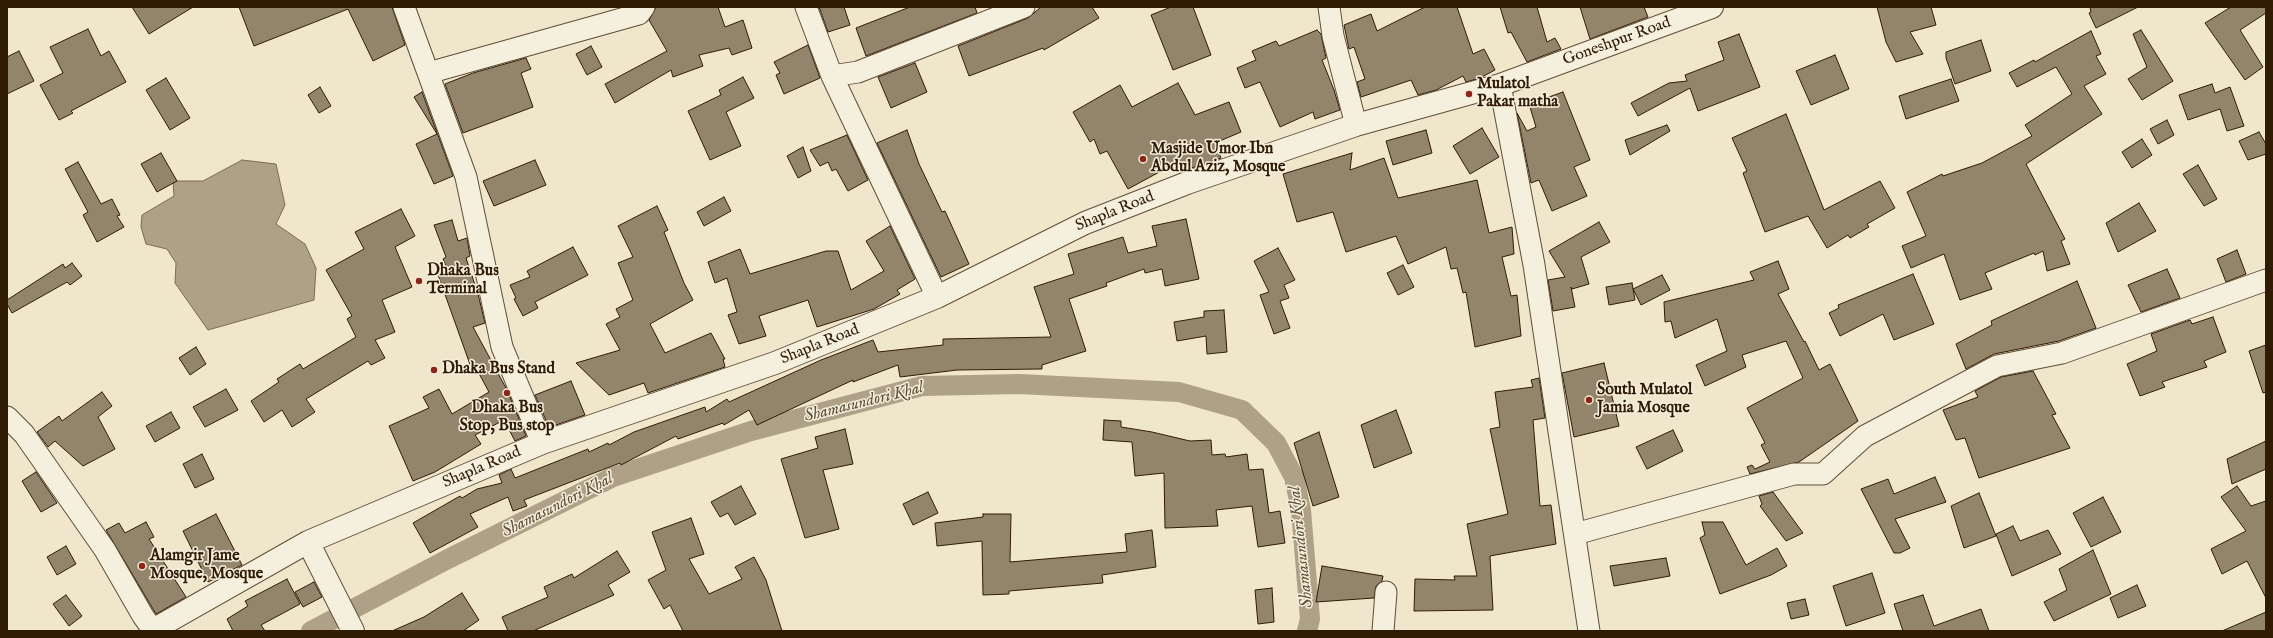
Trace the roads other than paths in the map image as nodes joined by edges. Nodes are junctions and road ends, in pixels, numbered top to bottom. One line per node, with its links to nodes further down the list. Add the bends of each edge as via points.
1 (404, 7): 7 (street)
2 (644, 7): 7 (street, via 639,14)
3 (806, 7): 8 (street)
4 (1024, 7): 8 (street, via 858,72)
5 (1330, 7): 10 (street, via 1334,36)
6 (1712, 7): 9 (street, Goneshpur Road)
7 (428, 73): 14 (street, via 466,177 502,347)
8 (832, 76): 12 (street)
9 (1500, 85): 10 (street, Shapla Road); 15 (street, via 1535,272)
10 (1356, 124): 12 (street, Shapla Road, via 1187,183 1085,223)
11 (2266, 280): 15 (street, via 2062,353 1997,366 1865,436 1823,474 1794,474)
12 (937, 297): 14 (street, Shapla Road, via 775,363)
13 (7, 417): 18 (street, via 24,434 105,550)
14 (542, 443): 16 (street, Shapla Road)
15 (1575, 534): 21 (street)
16 (308, 542): 18 (street, Shapla Road); 19 (street)
17 (1386, 592): 20 (street)
18 (152, 630)
19 (353, 631)
20 (1383, 631)
21 (1589, 631)

